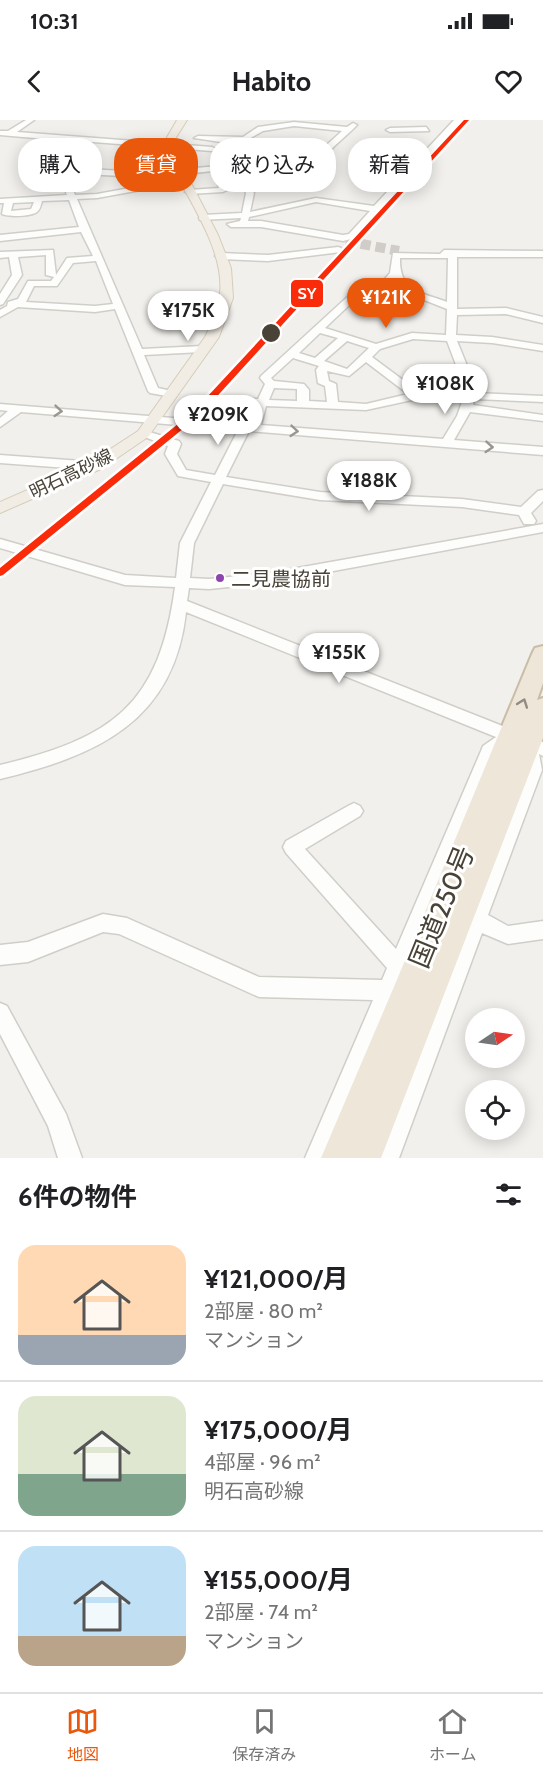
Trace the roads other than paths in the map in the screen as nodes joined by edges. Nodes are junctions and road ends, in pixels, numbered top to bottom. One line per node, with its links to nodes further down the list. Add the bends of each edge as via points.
1 (31, 120): 12 (street)
2 (182, 120): 16 (main road)
3 (394, 120): 9 (street)
4 (426, 120): 8 (street)
5 (458, 120): 10 (street)
6 (315, 121): 7 (street, via 354,125)
7 (348, 129): 14 (street, via 294,124 261,129 245,139); 18 (street)
8 (426, 129): 9 (street); 10 (street)
9 (390, 130): 17 (street)
10 (448, 130): 27 (street)
11 (0, 133): 12 (street)
12 (9, 134): 13 (street); 19 (street)
13 (49, 137): 15 (street)
14 (191, 137)
15 (114, 138)
16 (174, 138)
17 (389, 138)
18 (336, 139)
19 (0, 142)
20 (198, 190): 28 (street, via 223,190 222,185 245,184 250,193)
21 (70, 192): 24 (street)
22 (115, 192): 24 (street)
23 (189, 192): 29 (main road, 明石高砂線)
24 (72, 197): 25 (street); 31 (street)
25 (39, 199): 26 (street); 26 (street, via 34,211 6,214)
26 (4, 201)
27 (375, 209): 28 (street, via 316,200); 30 (street, via 352,236 343,238)
28 (244, 219): 29 (street); 30 (street)
29 (205, 221): 42 (main road, 明石高砂線)
30 (275, 227): 34 (street)
31 (84, 229): 32 (street); 43 (street)
32 (38, 234): 33 (street); 37 (street)
33 (0, 238)
34 (346, 242)
35 (338, 249): 42 (street, via 268,258)
36 (399, 251): 39 (street)
37 (33, 253): 38 (street); 46 (street, via 50,252)
38 (13, 254): 41 (street); 45 (street)
39 (453, 254): 40 (street); 44 (street, via 396,255); 52 (street)
40 (543, 254)
41 (0, 255)
42 (220, 256): 60 (main road, 明石高砂線, via 228,285 221,320)
43 (99, 258): 46 (street, via 70,260); 50 (street)
44 (395, 273): 52 (street, via 407,290); 55 (street, via 379,292 360,291)
45 (17, 275): 46 (street); 47 (street)
46 (55, 275): 49 (street, via 54,284 30,283)
47 (4, 288): 48 (street)
48 (0, 303): 49 (street)
49 (17, 304): 50 (street, via 95,309); 53 (street)
50 (119, 306): 61 (street)
51 (541, 308): 54 (street)
52 (452, 309): 54 (street, via 506,311); 57 (street)
53 (0, 314)
54 (542, 320)
55 (319, 329): 56 (street); 62 (street)
56 (344, 338): 58 (street); 64 (street)
57 (451, 338): 58 (street, via 412,336); 59 (street); 68 (street, via 463,363)
58 (376, 347): 63 (street)
59 (543, 348)
60 (202, 349): 61 (street); 66 (main road, 明石高砂線)
61 (136, 352): 66 (street, via 154,391)
62 (292, 354): 64 (street); 65 (street, via 265,378)
63 (366, 357): 64 (street, via 349,373); 67 (street)
64 (322, 364): 72 (street)
65 (271, 384): 70 (street); 71 (street, via 300,386)
66 (172, 394): 77 (main road, 明石高砂線)
67 (416, 395): 68 (street); 72 (street, via 366,407)
68 (470, 395): 69 (street); 75 (street)
69 (543, 399)
70 (264, 402): 71 (street); 79 (street, via 242,402); 80 (street)
71 (303, 405): 72 (street)
72 (333, 406)
73 (0, 407): 74 (street)
74 (19, 408): 77 (street, one-way to 77); 78 (street)
75 (466, 408): 76 (street); 82 (street)
76 (543, 418)
77 (154, 420): 79 (street); 81 (main road, 明石高砂線)
78 (0, 424)
79 (212, 425): 80 (street)
80 (249, 428): 82 (street, one-way to 82); 86 (street)
81 (142, 434): 85 (main road, 明石高砂線); 86 (street, via 175,444 171,454 182,473)
82 (446, 444): 83 (street, one-way to 83)
83 (543, 451)
84 (0, 459): 85 (street)
85 (94, 466): 88 (main road, 明石高砂線)
86 (219, 478): 89 (street, via 320,495 462,503); 92 (street, via 187,543)
87 (543, 494): 89 (street)
88 (0, 508)
89 (524, 512): 90 (street)
90 (538, 528): 92 (street, via 253,581)
91 (0, 543): 92 (street, via 124,580)
92 (181, 583): 93 (street)
93 (179, 603): 96 (street); 97 (street, via 177,626 163,669 131,715 100,738 50,760)
94 (543, 654): 96 (highway, 国道250号, one-way to 94)
95 (543, 707): 96 (highway, 国道250号)
96 (527, 743): 99 (street, via 533,771); 102 (highway, 国道250号); 102 (street, via 489,751)
97 (0, 772)
98 (354, 811): 102 (street, via 292,847)
99 (477, 918): 100 (street, via 492,930 511,937); 108 (street)
100 (543, 930)
101 (0, 955): 102 (street, via 28,952 103,923 120,925 259,987)
102 (405, 987): 105 (street); 106 (highway, 国道250号); 107 (highway, 国道250号)
103 (0, 1013): 104 (street, via 57,1122)
104 (70, 1158)
105 (317, 1158)
106 (338, 1158)
107 (364, 1158)
108 (387, 1158)

